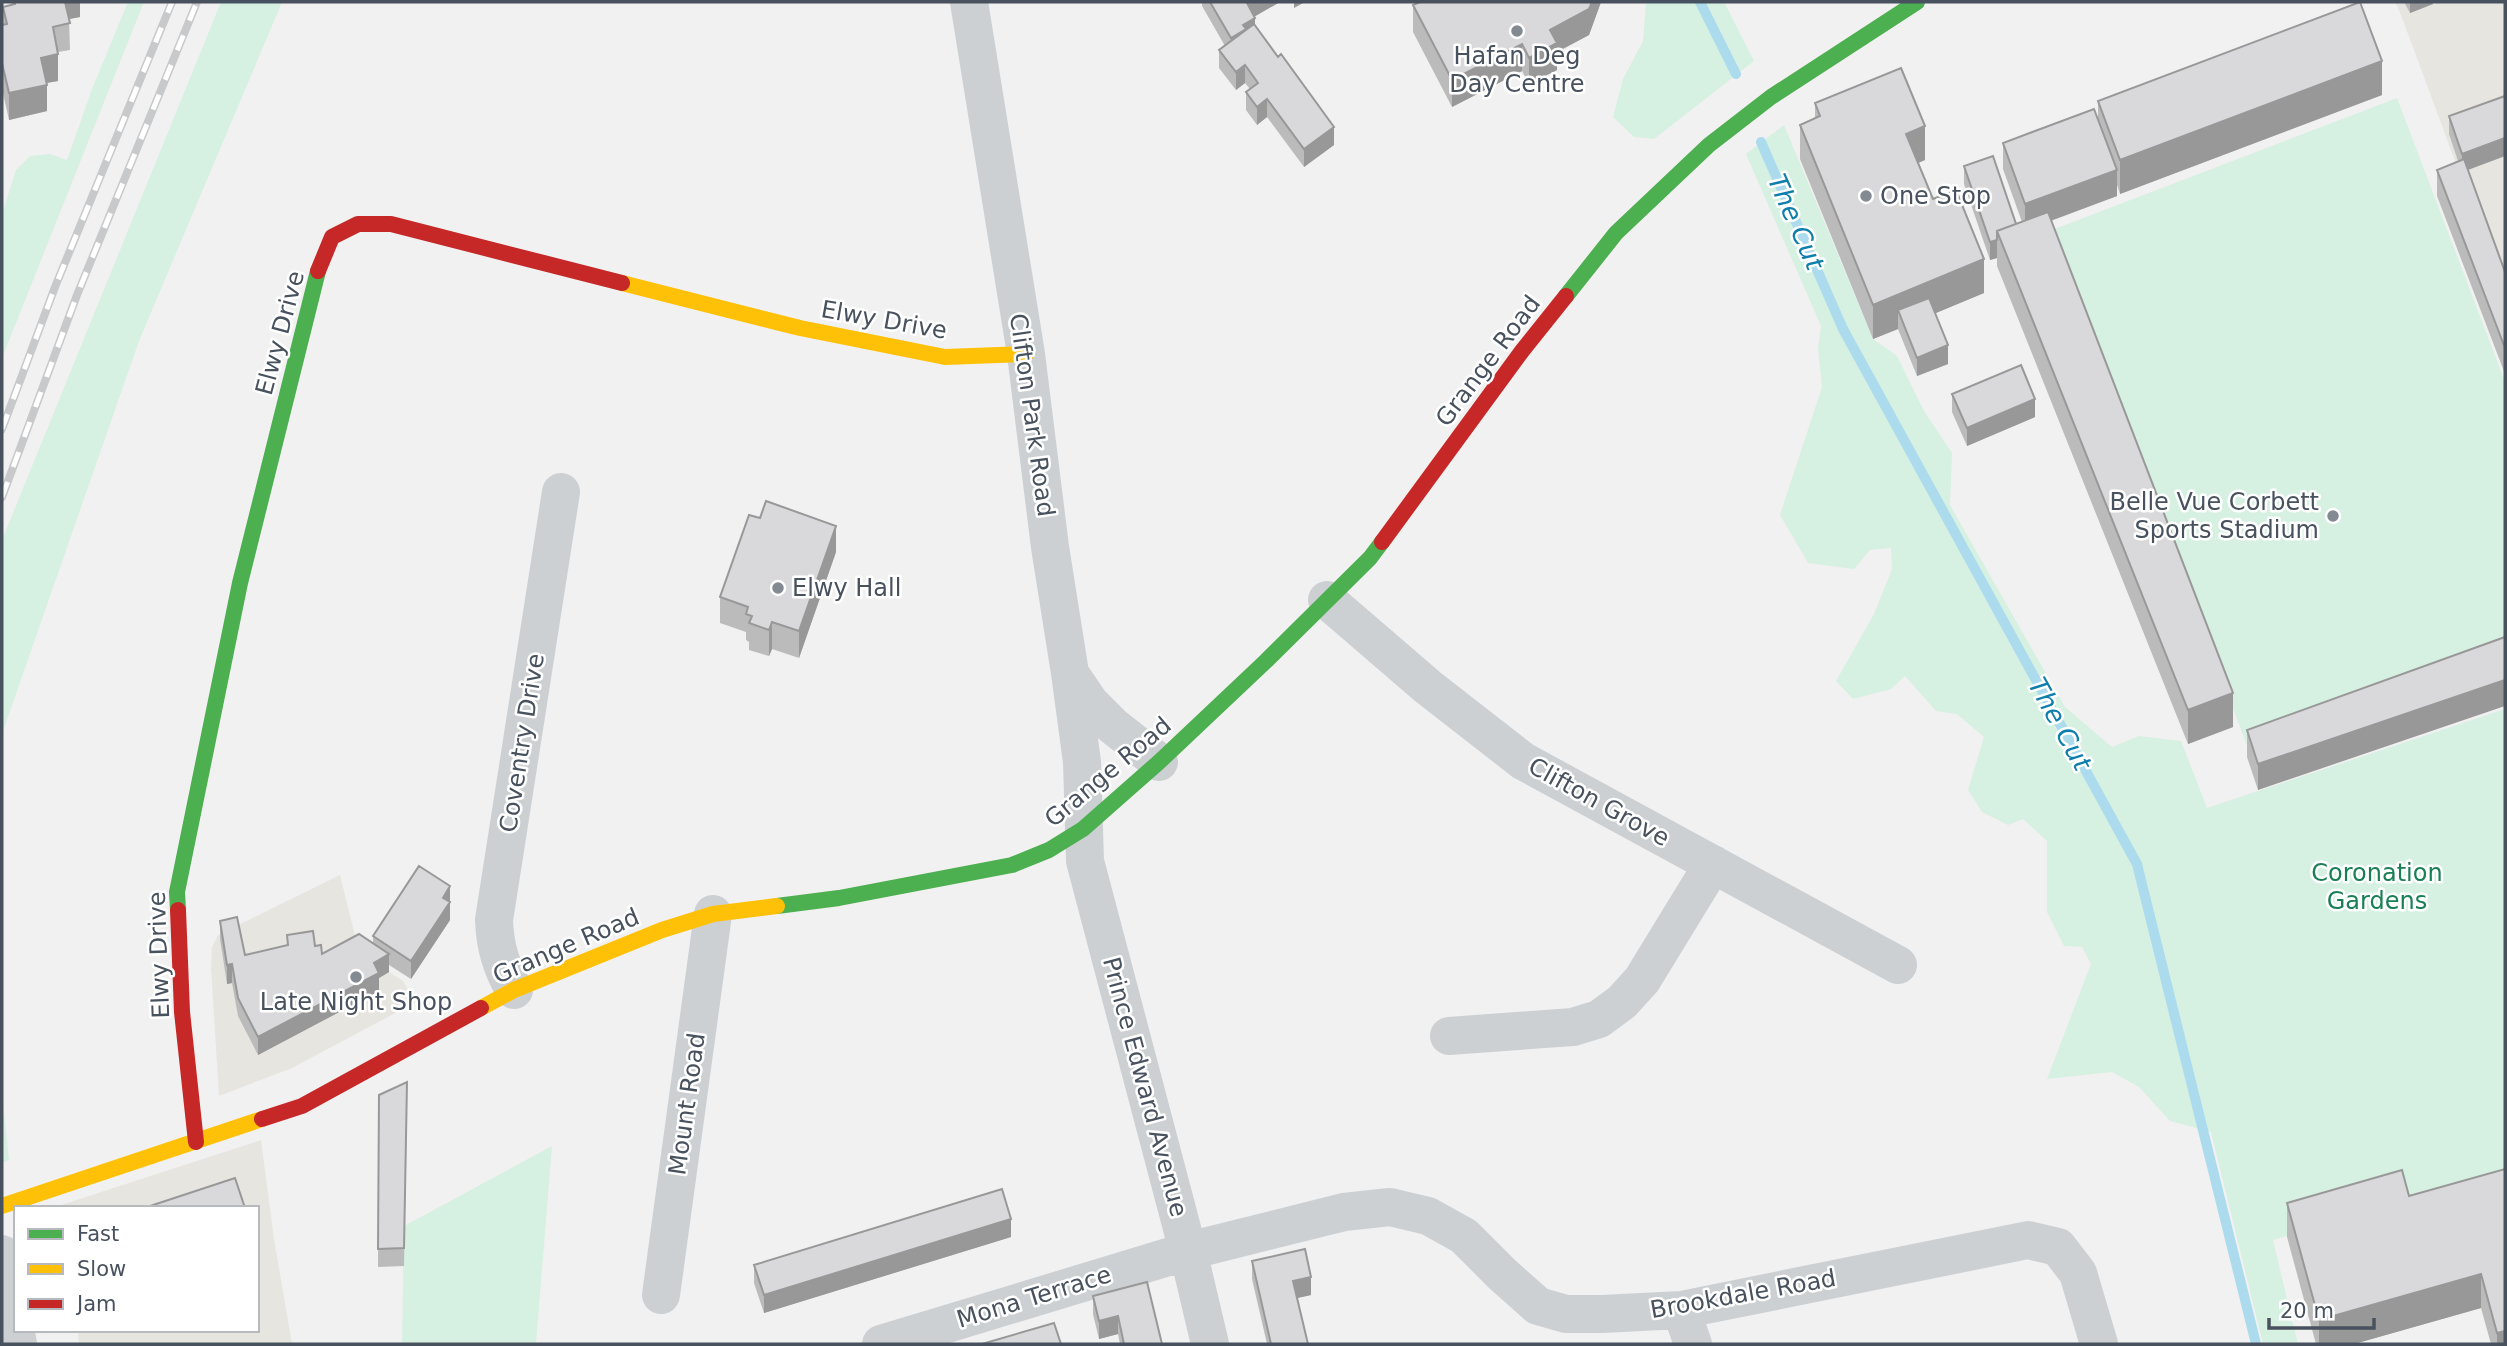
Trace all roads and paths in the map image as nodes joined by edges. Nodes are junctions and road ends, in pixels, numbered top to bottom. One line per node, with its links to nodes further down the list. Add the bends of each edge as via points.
1 (969, 2): 3 (street, Clifton Park Road)
2 (1917, 2): 5 (main road, Grange Road, via 1772,97 1709,145 1615,233 1370,558)
3 (1026, 354): 6 (street, Clifton Park Road); 14 (main road, Elwy Drive, via 945,357 800,328 391,224 358,225 331,237 317,275 240,583 177,892 182,1012)
4 (561, 492): 12 (street, Coventry Drive, via 494,920 495,944)
5 (1328, 600): 7 (main road, Grange Road); 9 (street, Clifton Grove, via 1523,761)
6 (1070, 673): 7 (street, via 1090,703); 8 (street, Clifton Park Road, via 1082,762)
7 (1159, 762): 8 (main road, Grange Road)
8 (1083, 829): 10 (main road, Grange Road, via 1012,865 839,898); 16 (street, Prince Edward Avenue, via 1086,861)
9 (1713, 864): 11 (street, Clifton Grove); 13 (street, via 1642,981 1599,1019 1573,1027)
10 (713, 914): 12 (main road, Grange Road); 18 (street, Mount Road)
11 (1898, 965)
12 (514, 990): 14 (main road, Grange Road, via 302,1105)
13 (1449, 1036)
14 (196, 1142): 15 (main road, Grange Road)
15 (2, 1206)
16 (1188, 1251): 20 (street, Brookdale Road, via 1344,1212 1390,1208 1428,1216 1464,1236 1538,1306 1566,1314 1602,1314); 21 (street, Mona Terrace); 22 (street, Prince Edward Avenue)
17 (2, 1254): 19 (street)
18 (660, 1294)
19 (14, 1322)
20 (1687, 1327): 23 (street, Brookdale Road, via 2028,1240 2058,1247 2078,1273)
21 (881, 1344)
22 (1210, 1344)
23 (2099, 1344)

